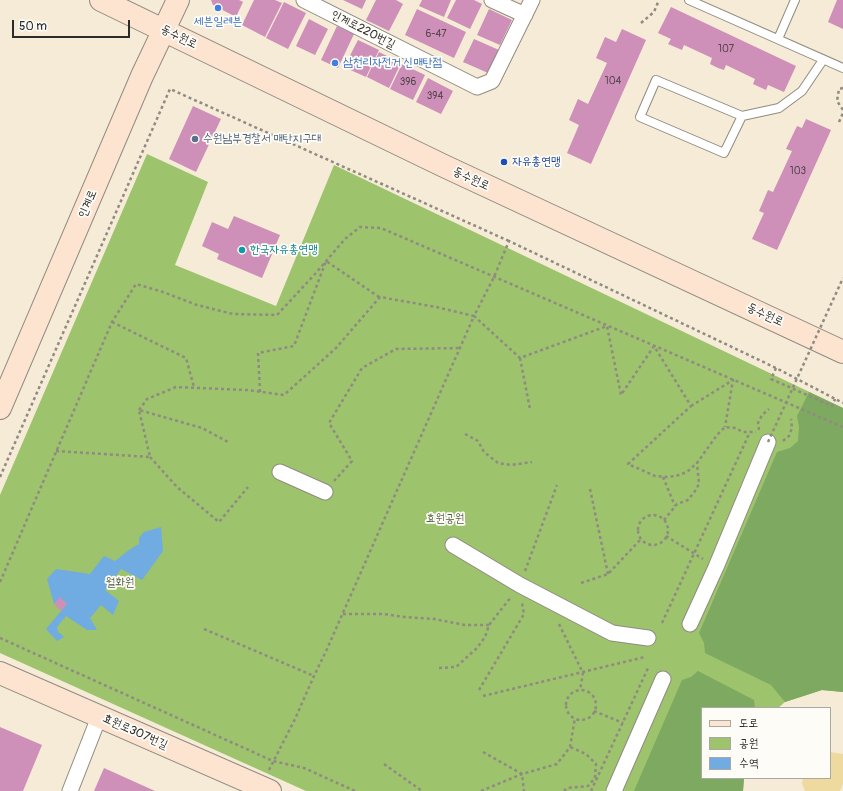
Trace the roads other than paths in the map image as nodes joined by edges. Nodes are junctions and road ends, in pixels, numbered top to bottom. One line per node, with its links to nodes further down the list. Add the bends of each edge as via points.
1 (101, 0): 9 (main road, 동수원로)
2 (178, 0): 9 (main road, 인계로)
3 (304, 0): 8 (street, 인계로220번길, via 477,87 492,81)
4 (492, 0): 8 (street)
5 (532, 0): 8 (street, 인계로220번길)
6 (689, 0): 10 (lane)
7 (795, 0): 10 (lane)
8 (524, 15)
9 (164, 30): 14 (main road, 동수원로, via 444,166); 15 (main road, 인계로)
10 (778, 39): 11 (lane)
11 (823, 60): 12 (lane); 13 (lane, via 802,92 779,108)
12 (843, 68)
13 (742, 116): 13 (lane, via 656,80 640,117 724,153)
14 (843, 352)
15 (0, 408)
16 (764, 437): 20 (street, via 716,567)
17 (280, 472): 18 (street)
18 (325, 492)
19 (453, 545): 21 (street, via 520,585 612,633)
20 (690, 624)
21 (648, 638)
22 (0, 674): 24 (main road, 효원로307번길)
23 (663, 679): 27 (street)
24 (99, 717): 25 (main road, 효원로307번길); 26 (street)
25 (266, 789)
26 (70, 791)
27 (614, 791)

